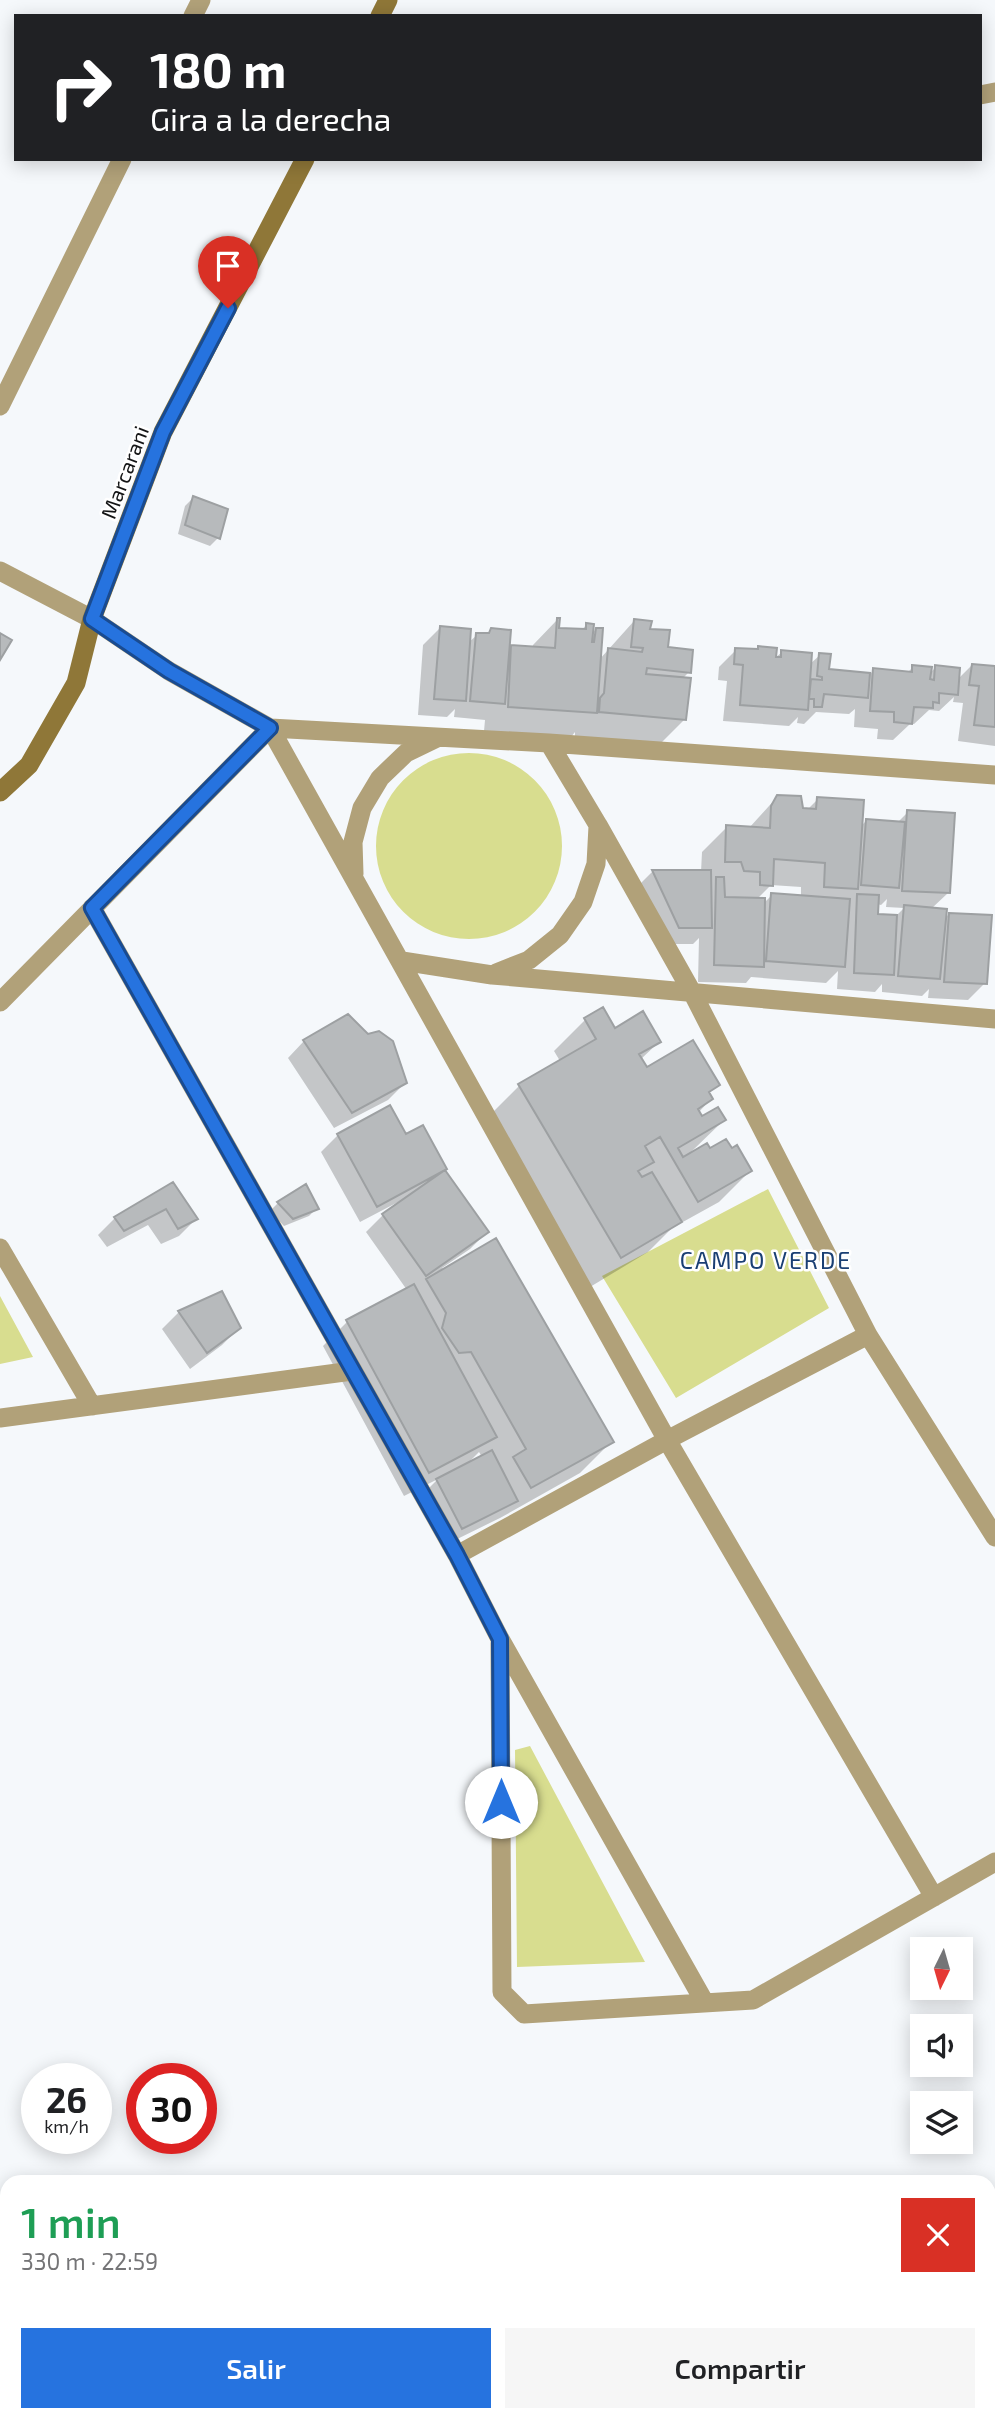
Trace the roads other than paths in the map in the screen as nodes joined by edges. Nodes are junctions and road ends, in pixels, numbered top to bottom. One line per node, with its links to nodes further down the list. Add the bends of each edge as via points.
1 (121, 161): 3 (street)
2 (304, 161): 5 (main road, Marcarani, via 163,432)
3 (0, 405)
4 (0, 571): 5 (street)
5 (92, 619): 6 (street, via 169,671); 10 (main road, Marcarani, via 76,683 29,765)
6 (270, 728): 7 (street); 12 (street); 13 (street)
7 (438, 737): 8 (street); 12 (street, via 406,753 380,778 362,808 353,842)
8 (549, 743): 9 (street); 11 (street)
9 (995, 775)
10 (0, 792)
11 (598, 825): 15 (street, via 596,864 583,902 560,935 528,960); 16 (street)
12 (354, 878): 14 (street)
13 (92, 908): 17 (street); 21 (street)
14 (402, 961): 15 (street); 24 (street)
15 (492, 975): 16 (street)
16 (692, 994): 18 (street); 20 (street)
17 (0, 1002)
18 (994, 1021)
19 (0, 1248): 22 (street)
20 (868, 1335): 24 (street); 25 (street)
21 (352, 1371): 22 (street); 26 (street)
22 (92, 1406): 23 (street)
23 (0, 1419)
24 (667, 1440): 26 (street); 29 (street)
25 (995, 1537)
26 (457, 1555): 27 (street)
27 (500, 1639): 30 (street); 30 (street, via 502,1992 524,2014)
28 (995, 1862): 29 (street)
29 (934, 1897): 30 (street, via 753,2000)
30 (705, 2003)

